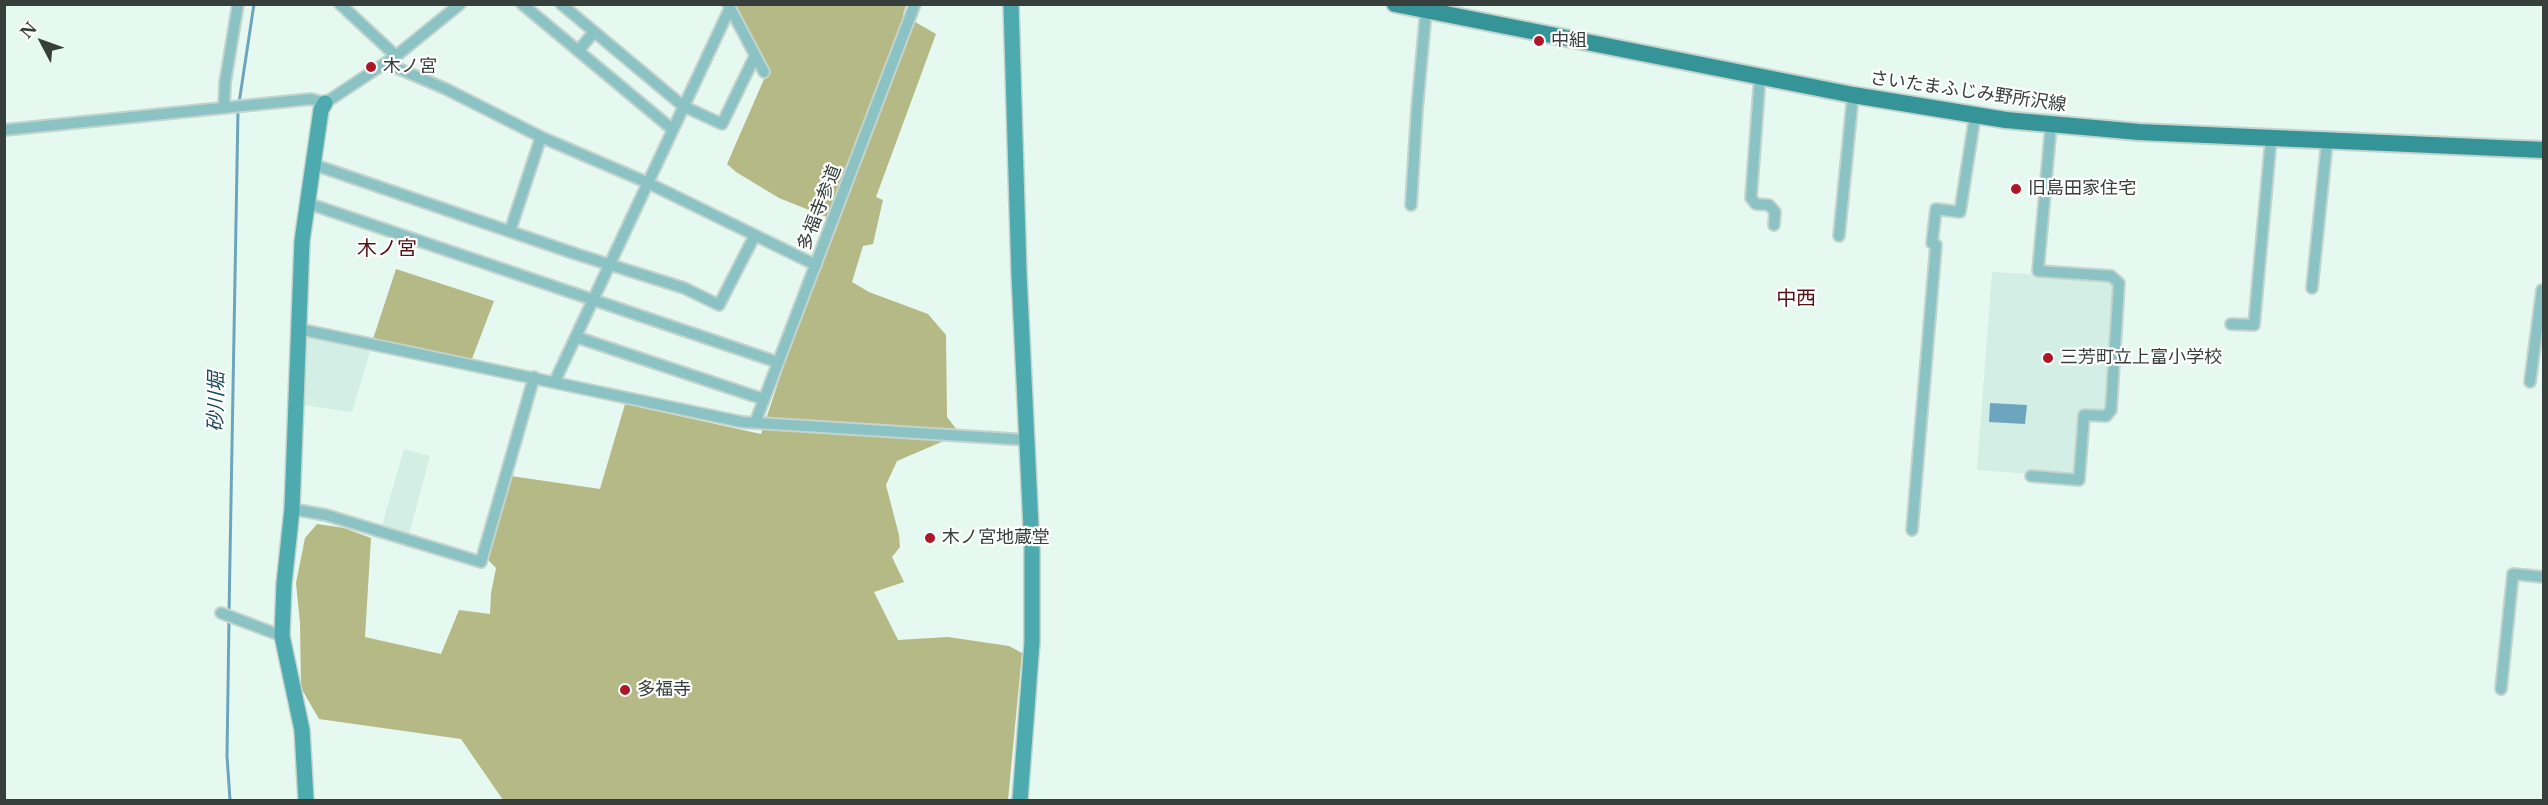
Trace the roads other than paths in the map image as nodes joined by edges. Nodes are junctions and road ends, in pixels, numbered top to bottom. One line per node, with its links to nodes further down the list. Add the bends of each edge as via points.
1 (238, 4): 20 (street, via 225,83)
2 (340, 4): 14 (street)
3 (459, 4): 14 (street)
4 (522, 4): 12 (street)
5 (561, 4): 11 (street)
6 (915, 4): 38 (street, 多福寺参道)
7 (1011, 4): 51 (street)
8 (1395, 4): 10 (main road, さいたまふじみ野所沢線)
9 (729, 6): 13 (street); 19 (street)
10 (1426, 11): 16 (main road, さいたまふじみ野所沢線); 32 (street)
11 (594, 32): 12 (street); 19 (street)
12 (578, 51): 23 (street)
13 (755, 56): 15 (street); 19 (street, via 722,124)
14 (392, 58): 18 (street); 25 (street, via 397,68)
15 (764, 72)
16 (1760, 76): 17 (main road, さいたまふじみ野所沢線); 33 (street, via 1751,198 1756,204 1769,205 1775,212)
17 (1853, 94): 21 (main road, さいたまふじみ野所沢線); 36 (street)
18 (325, 103): 20 (street, via 311,99); 29 (street)
19 (682, 106): 23 (street)
20 (226, 107): 24 (street)
21 (1975, 116): 22 (main road, さいたまふじみ野所沢線); 54 (street, via 1960,212 1936,209)
22 (2051, 125): 26 (main road, さいたまふじみ野所沢線); 52 (street, via 2038,271 2111,276 2119,283 2111,411 2106,416 2084,415 2079,480)
23 (672, 129): 30 (street)
24 (4, 130)
25 (541, 137): 30 (street); 34 (street)
26 (2271, 139): 27 (main road, さいたまふじみ野所沢線); 42 (street, via 2254,325)
27 (2327, 142): 28 (main road, さいたまふじみ野所沢線); 39 (street)
28 (2544, 150)
29 (312, 164): 31 (street); 34 (street)
30 (646, 182): 35 (street); 37 (street)
31 (307, 203): 41 (street); 43 (street)
32 (1412, 205)
33 (1774, 225)
34 (510, 231): 37 (street)
35 (755, 236): 37 (street, via 719,305 684,288); 38 (street)
36 (1839, 236)
37 (609, 265): 41 (street)
38 (816, 265): 45 (street, 多福寺参道)
39 (2312, 288)
40 (2544, 290): 48 (street)
41 (593, 300): 44 (street); 45 (street)
42 (2231, 324)
43 (298, 329): 46 (street); 53 (street)
44 (576, 337): 47 (street); 49 (street)
45 (777, 362): 49 (street, 多福寺参道)
46 (534, 377): 47 (street); 53 (street, via 481,562 326,515)
47 (555, 381): 50 (street)
48 (2530, 382)
49 (763, 399): 50 (street, 多福寺参道)
50 (755, 423): 51 (street)
51 (1028, 440): 60 (street, via 1032,642)
52 (2031, 476)
53 (292, 509): 57 (street)
54 (1912, 530)
55 (2544, 577): 58 (street, via 2513,574)
56 (221, 613): 57 (street)
57 (282, 636): 59 (street, via 302,730)
58 (2501, 689)
59 (306, 801)
60 (1020, 801)

